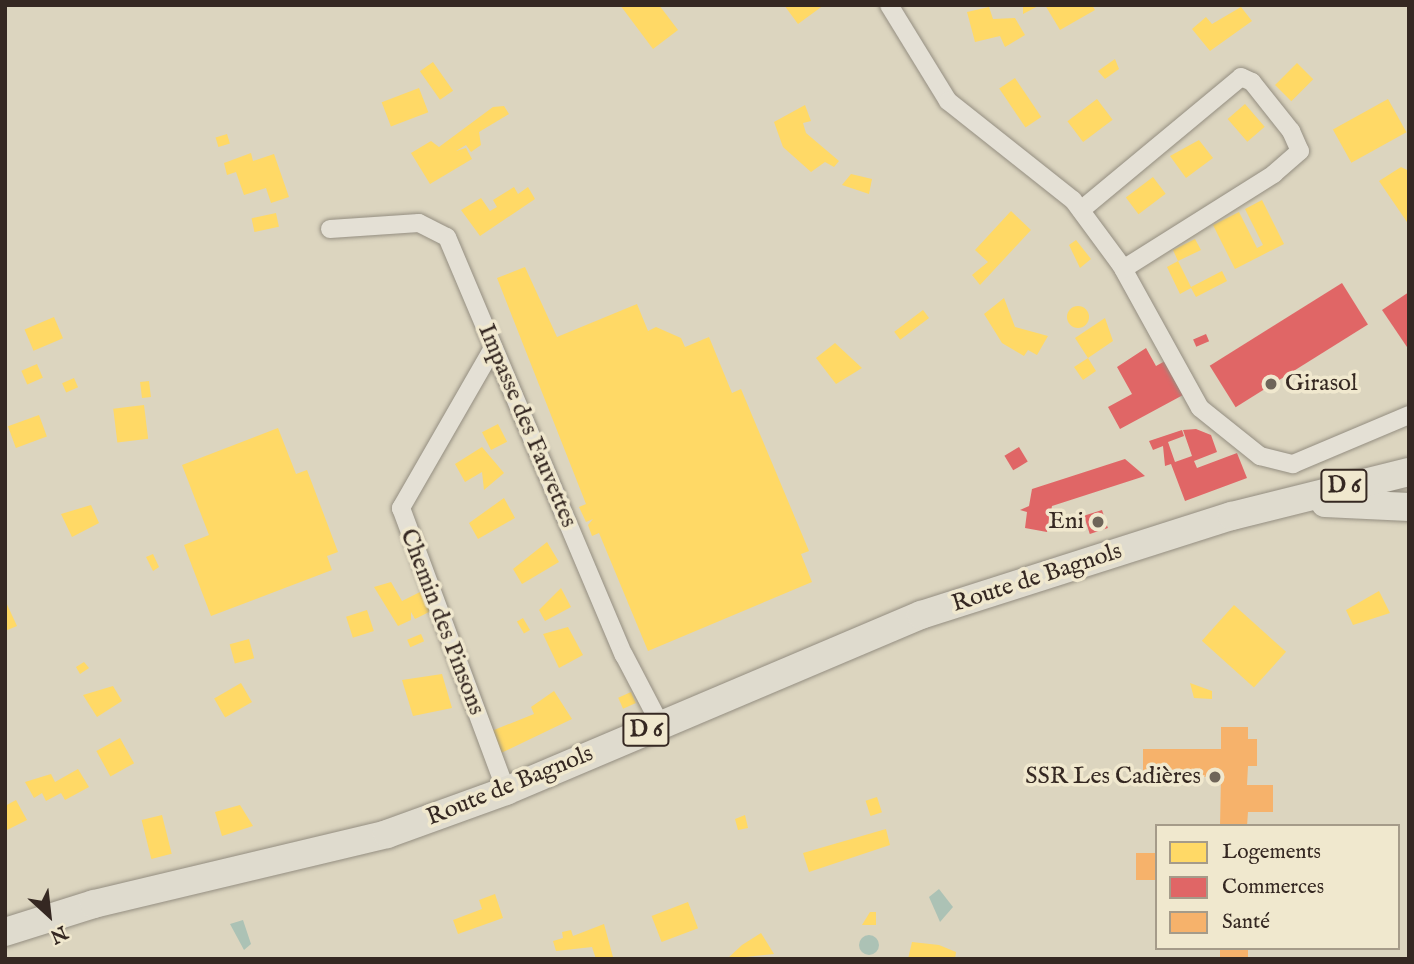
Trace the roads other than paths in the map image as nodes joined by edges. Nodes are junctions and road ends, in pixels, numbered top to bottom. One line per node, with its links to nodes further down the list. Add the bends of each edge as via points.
1 (889, 5): 2 (street, via 948,101)
2 (1081, 210): 4 (street); 4 (street, via 1241,78 1252,82 1292,131 1300,151 1274,174)
3 (330, 229): 5 (street, Impasse des Fauvettes, via 436,227 459,261)
4 (1123, 268): 6 (street, via 1200,408 1260,456 1302,462)
5 (493, 348): 10 (street, Impasse des Fauvettes, via 624,655); 11 (street, Chemin des Pinsons, via 401,508)
6 (1409, 415)
7 (1409, 472): 8 (main road, D 6)
8 (1280, 504): 9 (main road, D 6); 10 (main road, Route de Bagnols / D 6, via 921,615)
9 (1409, 507)
10 (660, 724): 11 (main road, Route de Bagnols / D 6)
11 (506, 791): 12 (main road, Route de Bagnols / D 6, via 387,834 94,904)
12 (5, 932)

